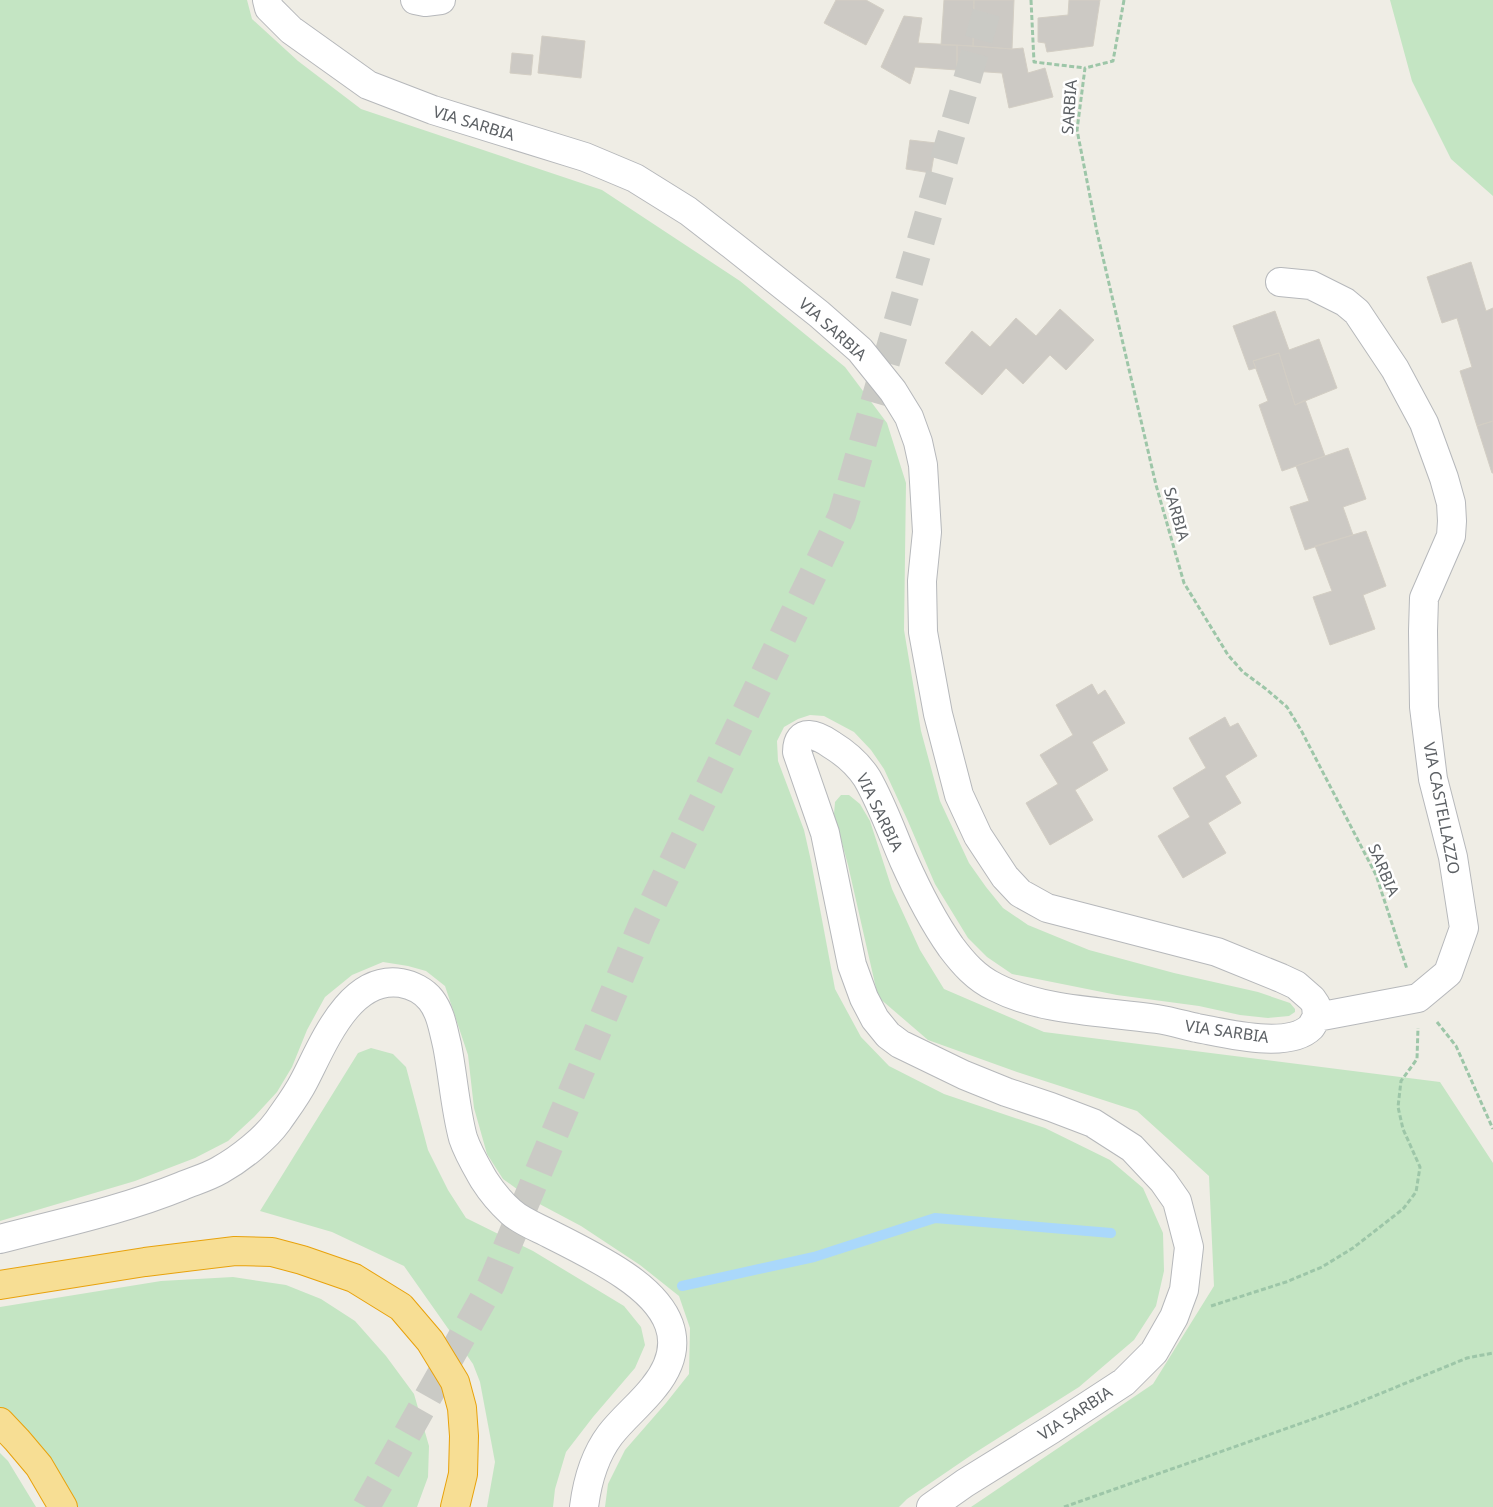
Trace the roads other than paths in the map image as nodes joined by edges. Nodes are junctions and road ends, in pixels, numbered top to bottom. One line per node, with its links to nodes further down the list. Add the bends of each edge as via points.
1 (267, 0): 5 (street, VIA SARBIA, via 269,8 291,30 368,85 433,110 585,157 635,178 688,211 860,350 893,391 918,442 928,532 922,582 923,632 938,714 959,795 978,836 1005,877 1020,893 1047,908 1217,952 1281,978 1296,985 1312,999)
2 (415, 0): 3 (street)
3 (441, 0)
4 (1280, 282): 5 (street, VIA CASTELLAZZO, via 1311,285 1357,312 1395,369 1424,423 1444,478 1452,521 1451,536 1424,598 1424,707 1434,779 1453,857 1464,928 1448,973 1418,998)
5 (1317, 1017): 12 (street, VIA SARBIA, via 1310,1027 1294,1035 1264,1039 1158,1019 1060,1007 1013,996 992,986 973,973 944,937 922,900 866,777 846,754 823,739 810,734 800,738 797,752 825,833 852,965 875,1019 900,1044 1006,1092 1093,1123 1132,1148 1177,1201 1189,1247 1184,1290 1174,1317 1154,1352 1124,1382)
6 (0, 1239): 11 (street, via 160,1195 219,1171 239,1158 279,1120 304,1083 318,1050 354,999 376,985 392,982 409,985 425,994 441,1020 464,1139 488,1186 512,1213 616,1269 639,1285 666,1316 673,1347 670,1362 653,1388 608,1438 595,1464)
7 (0, 1285): 10 (highway, via 235,1251 272,1252 354,1278 401,1308 430,1341 455,1382 462,1408 464,1436 463,1474)
8 (0, 1422): 9 (highway, via 39,1466)
9 (63, 1507)
10 (455, 1507)
11 (584, 1507)
12 (931, 1507)

